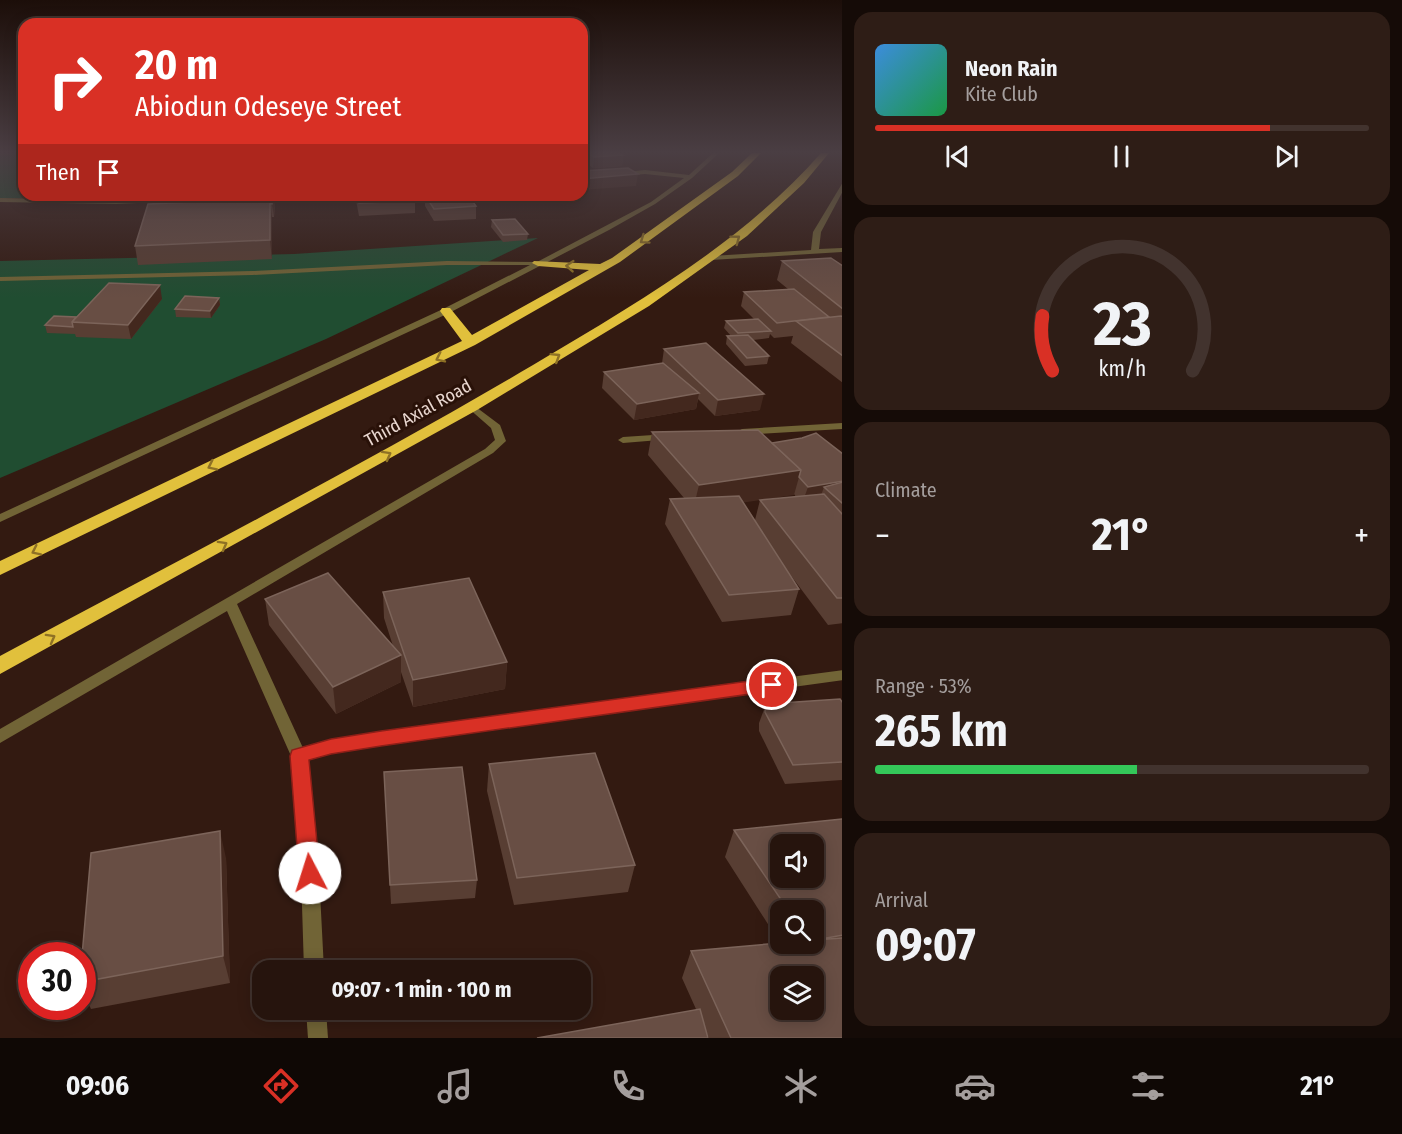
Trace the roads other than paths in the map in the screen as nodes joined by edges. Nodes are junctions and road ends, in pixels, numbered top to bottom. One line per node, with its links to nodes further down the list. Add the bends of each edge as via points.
1 (653, 201): 8 (street)
2 (696, 201): 9 (highway, Third Axial Road, one-way to 9)
3 (778, 201): 7 (highway, Third Axial Road, one-way to 3)
4 (834, 201): 6 (street, via 818,232)
5 (842, 250): 6 (street)
6 (815, 251): 7 (street)
7 (711, 258): 13 (highway, Third Axial Road, one-way to 7, via 645,303)
8 (538, 263): 9 (highway, one-way to 8); 10 (street); 11 (street)
9 (603, 268): 12 (highway, Third Axial Road)
10 (0, 279)
11 (446, 311): 12 (highway); 18 (street)
12 (470, 342): 19 (highway, Third Axial Road, one-way to 19)
13 (472, 407): 20 (street, via 499,434 501,441 489,451); 21 (highway, Third Axial Road, one-way to 13)
14 (842, 426): 15 (street)
15 (727, 433)
16 (681, 436): 17 (street)
17 (623, 440)
18 (0, 518)
19 (0, 568)
20 (230, 603): 23 (street); 24 (street)
21 (0, 666)
22 (842, 676): 24 (street, via 381,738)
23 (0, 737)
24 (299, 756): 25 (street)
25 (314, 960)
26 (317, 1020): 27 (street)
27 (318, 1038)

